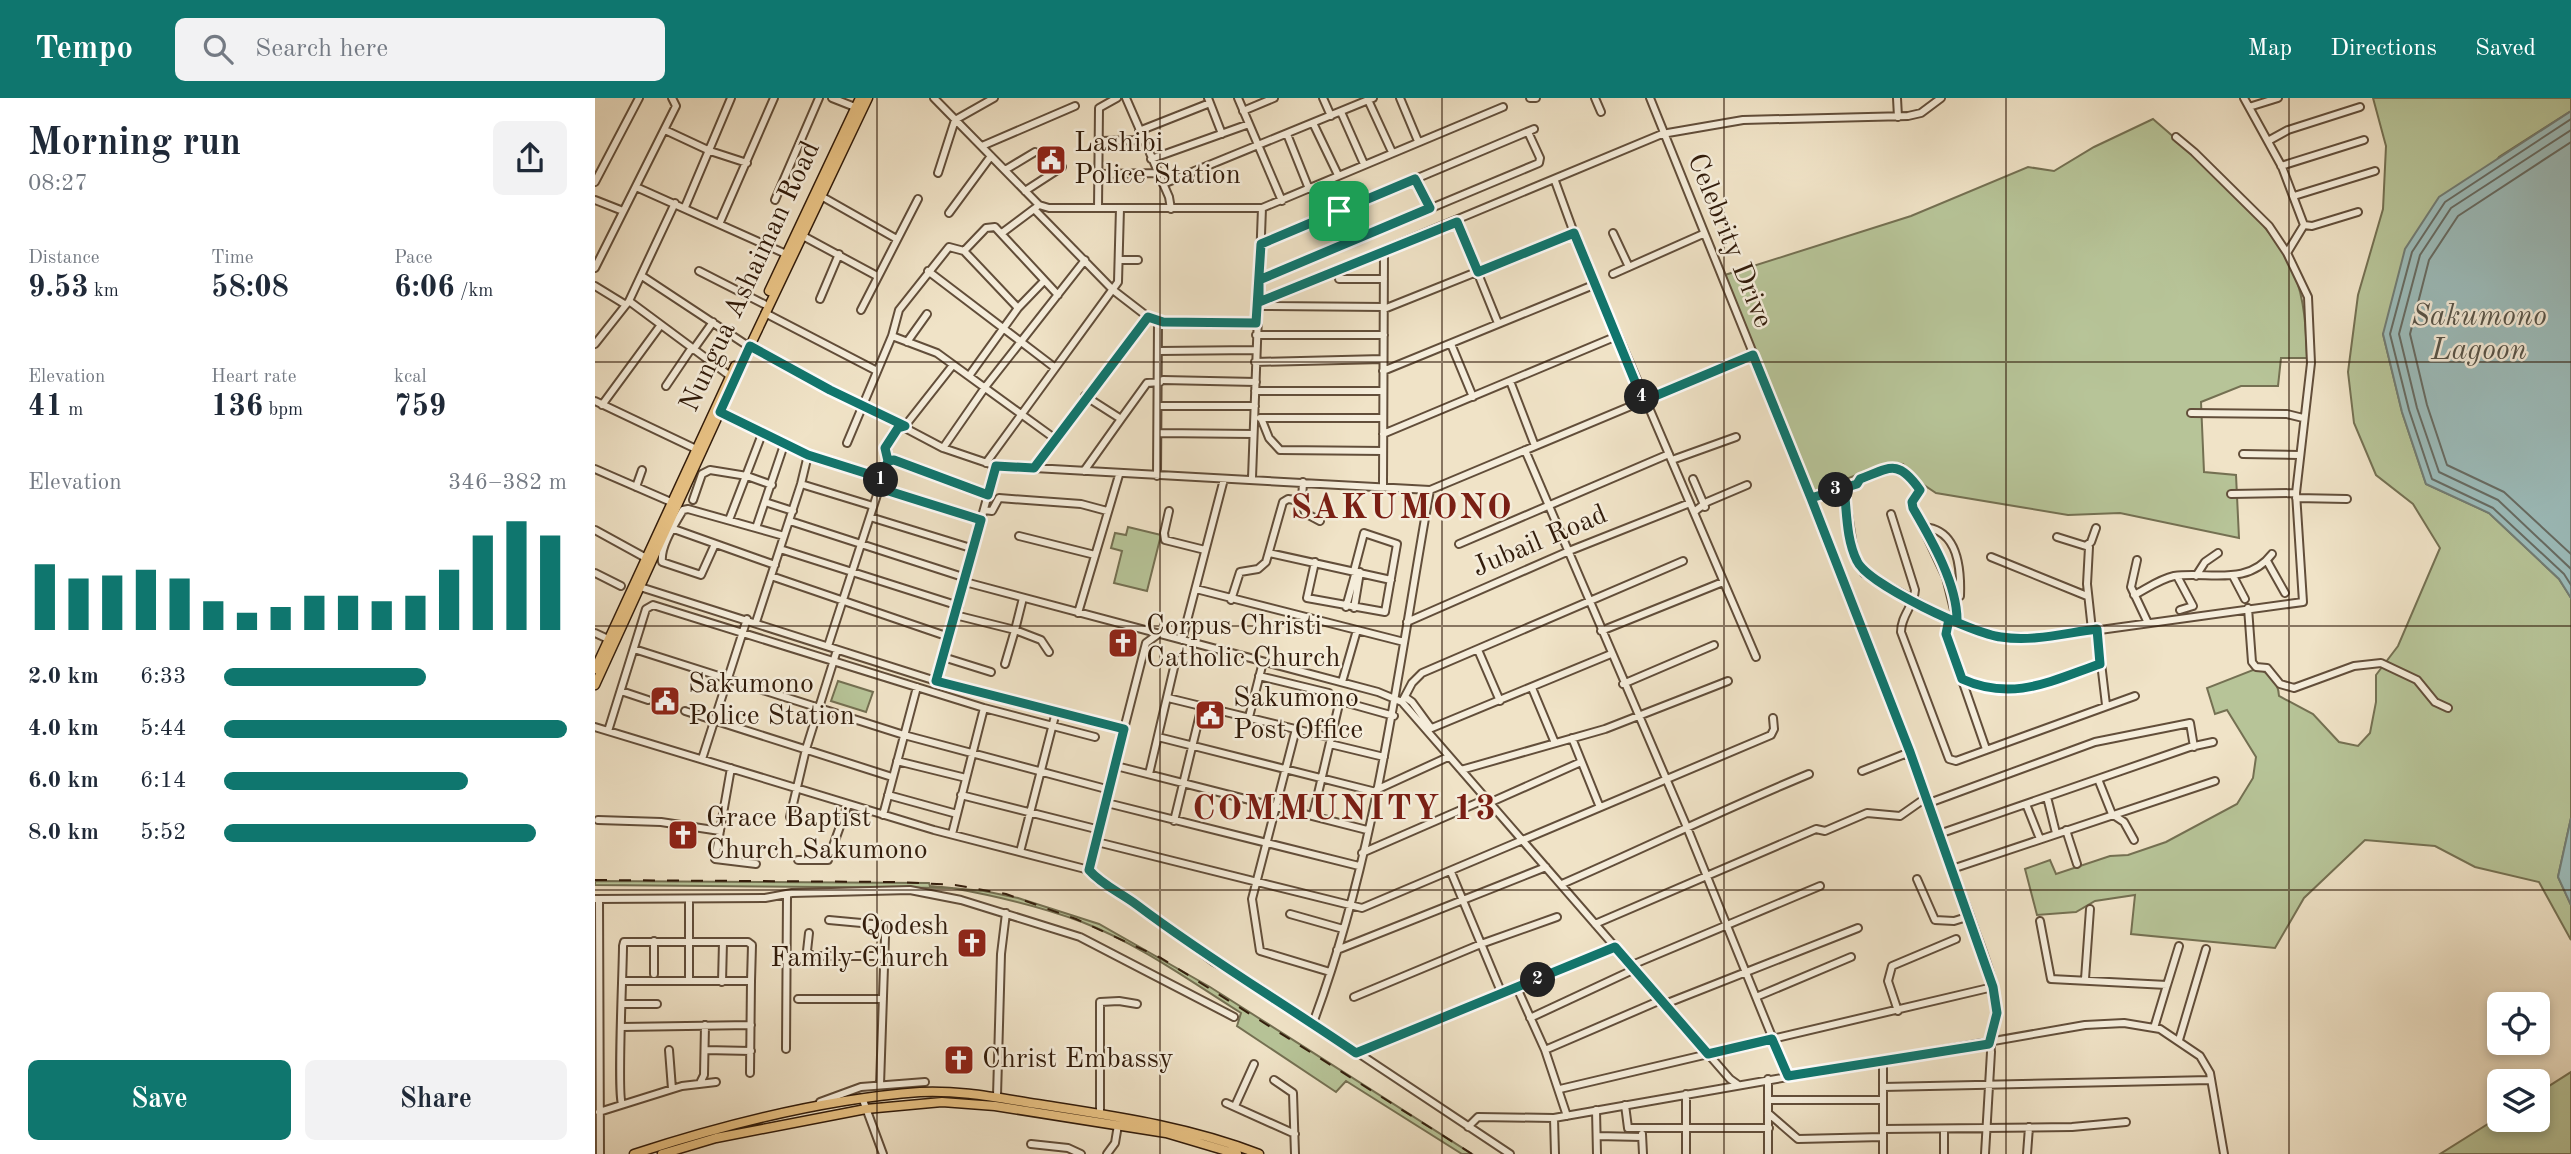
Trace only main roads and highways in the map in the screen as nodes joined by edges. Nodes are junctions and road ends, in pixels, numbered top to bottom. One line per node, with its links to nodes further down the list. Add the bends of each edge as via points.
1 (860, 98): 3 (main road, Nungua Ashaiman Road)
2 (868, 98): 3 (main road, Nungua Ashaiman Road)
3 (859, 109): 4 (main road, Nungua Ashaiman Road); 4 (main road, Nungua Ashaiman Road, via 803,236)
4 (764, 308): 5 (main road, Nungua Ashaiman Road)
5 (748, 345): 6 (main road, Nungua Ashaiman Road); 6 (main road, Nungua Ashaiman Road, via 701,437)
6 (680, 491): 7 (main road); 7 (main road, Nungua Ashaiman Road, via 670,528)
7 (636, 585): 8 (main road); 9 (main road, Nungua Ashaiman Road)
8 (595, 669)
9 (595, 685)
10 (996, 1101): 11 (main road, via 921,1092 863,1100 742,1122); 12 (main road, via 920,1102 866,1109 716,1138); 13 (main road, via 1198,1140); 14 (main road, via 1100,1113 1201,1133)
11 (634, 1154)
12 (662, 1154)
13 (1237, 1154)
14 (1259, 1154)

